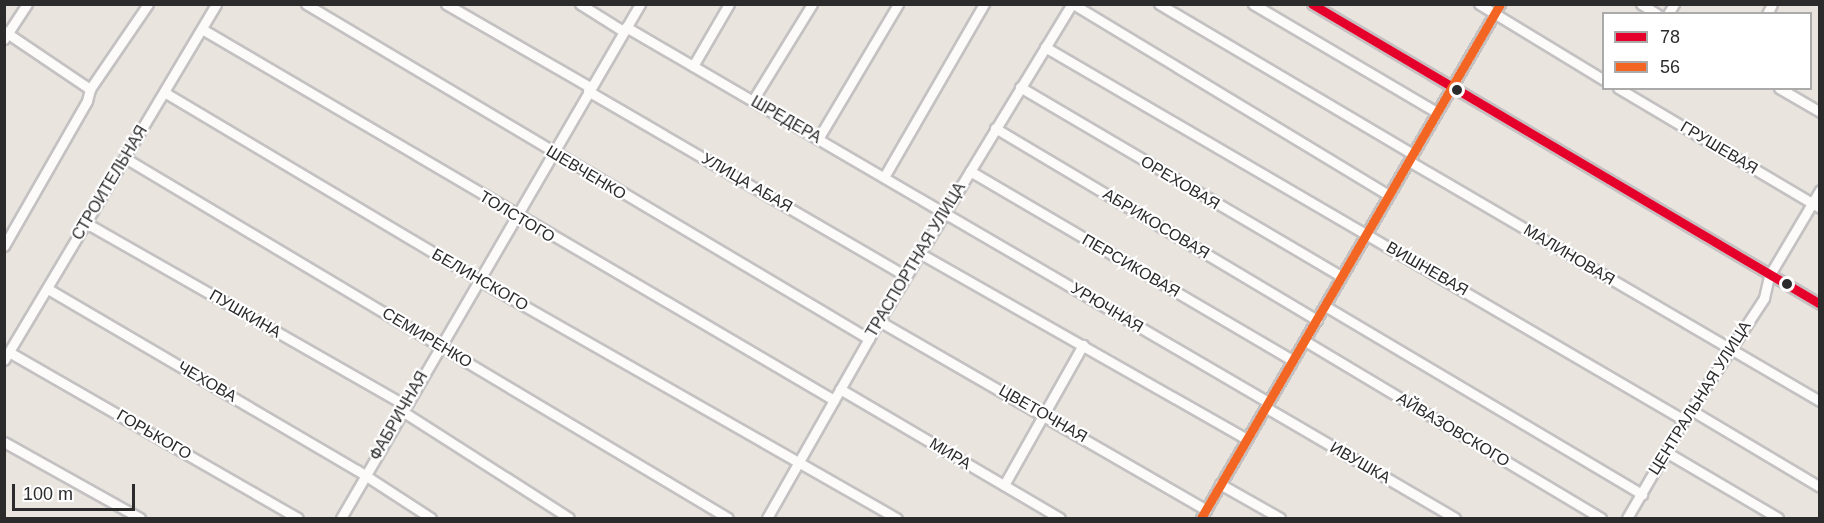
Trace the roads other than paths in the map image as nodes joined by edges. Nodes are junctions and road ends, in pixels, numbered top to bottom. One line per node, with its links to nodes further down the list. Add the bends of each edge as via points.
1 (27, 4): 23 (street)
2 (148, 4): 29 (street)
3 (216, 4): 21 (street, СТРОИТЕЛЬНАЯ)
4 (306, 4): 39 (street, ШЕВЧЕНКО)
5 (446, 4): 30 (street, УЛИЦА АБАЯ)
6 (580, 4): 22 (street, ШРЕДЕРА)
7 (639, 4): 22 (street, ФАБРИЧНАЯ)
8 (729, 4): 25 (street)
9 (812, 4): 34 (street)
10 (898, 4): 38 (street)
11 (984, 4): 43 (street)
12 (1072, 4): 24 (street, ТРАСПОРТНАЯ УЛИЦА); 45 (street)
13 (1159, 4): 40 (street, МАЛИНОВАЯ)
14 (1253, 4): 35 (street)
15 (1312, 4): 28 (street)
16 (1479, 4): 20 (street)
17 (1500, 4): 20 (street)
18 (1641, 4): 19 (street)
19 (1654, 12)
20 (1494, 14): 26 (street); 28 (street)
21 (202, 29): 33 (street, СТРОИТЕЛЬНАЯ); 48 (street, ТОЛСТОГО)
22 (624, 29): 25 (street, ШРЕДЕРА); 30 (street, ФАБРИЧНАЯ)
23 (6, 34): 29 (street)
24 (1045, 47): 27 (street, ТРАСПОРТНАЯ УЛИЦА); 50 (street, ВИШНЕВАЯ)
25 (693, 66): 34 (street, ШРЕДЕРА)
26 (1602, 79)
27 (1020, 87): 37 (street, ТРАСПОРТНАЯ УЛИЦА); 54 (street, ОРЕХОВАЯ)
28 (1451, 87): 35 (street); 55 (street)
29 (90, 89): 51 (street, via 87,101)
30 (589, 89): 39 (street, ФАБРИЧНАЯ); 53 (street, УЛИЦА АБАЯ)
31 (1621, 90): 46 (street, ГРУШЕВАЯ)
32 (1782, 90): 36 (street)
33 (164, 92): 41 (street, СТРОИТЕЛЬНАЯ); 56 (street, БЕЛИНСКОГО)
34 (753, 100): 38 (street, ШРЕДЕРА)
35 (1436, 112): 40 (street)
36 (1820, 112)
37 (995, 128): 42 (street, ТРАСПОРТНАЯ УЛИЦА); 60 (street, АБРИКОСОВАЯ)
38 (818, 139): 43 (street, ШРЕДЕРА)
39 (553, 154): 48 (street, ФАБРИЧНАЯ); 62 (street, ШЕВЧЕНКО)
40 (1411, 157): 45 (street); 66 (street, МАЛИНОВАЯ)
41 (125, 158): 49 (street, СТРОИТЕЛЬНАЯ); 64 (street, СЕМИРЕНКО)
42 (970, 171): 47 (street, ТРАСПОРТНАЯ УЛИЦА); 68 (street, ПЕРСИКОВАЯ)
43 (884, 177): 47 (street, ШРЕДЕРА)
44 (1820, 190): 46 (street, ЦЕНТРАЛЬНАЯ УЛИЦА)
45 (1389, 195): 50 (street)
46 (1815, 206): 55 (street, ЦЕНТРАЛЬНАЯ УЛИЦА)
47 (946, 213): 52 (street, ТРАСПОРТНАЯ УЛИЦА); 72 (street, УРЮЧНАЯ)
48 (516, 217): 56 (street, ФАБРИЧНАЯ); 70 (street, ТОЛСТОГО)
49 (86, 223): 57 (street, СТРОИТЕЛЬНАЯ); 73 (street, ПУШКИНА)
50 (1366, 234): 54 (street); 76 (street, ВИШНЕВАЯ)
51 (4, 246)
52 (921, 254): 53 (street, ТРАСПОРТНАЯ УЛИЦА); 65 (street)
53 (906, 276): 61 (street, ТРАСПОРТНАЯ УЛИЦА)
54 (1341, 276): 59 (street)
55 (1769, 276): 58 (street); 66 (street, ЦЕНТРАЛЬНАЯ УЛИЦА, via 1764,298)
56 (479, 280): 64 (street, ФАБРИЧНАЯ); 80 (street, БЕЛИНСКОГО)
57 (48, 289): 67 (street, СТРОИТЕЛЬНАЯ); 81 (street, ЧЕХОВА)
58 (1820, 304)
59 (1325, 306): 60 (street); 85 (street)
60 (1317, 320): 63 (street)
61 (879, 321): 62 (street, ТРАСПОРТНАЯ УЛИЦА); 75 (street, ЦВЕТОЧНАЯ)
62 (868, 339): 69 (street, ТРАСПОРТНАЯ УЛИЦА)
63 (1305, 341): 68 (street); 98 (street, АЙВАЗОВСКОГО)
64 (441, 345): 73 (street, ФАБРИЧНАЯ); 92 (street, СЕМИРЕНКО)
65 (1083, 345): 75 (street); 77 (street)
66 (1730, 349): 71 (street); 74 (street, ЦЕНТРАЛЬНАЯ УЛИЦА)
67 (7, 356): 88 (street, ГОРЬКОГО)
68 (1292, 360): 72 (street)
69 (840, 389): 70 (street, ТРАСПОРТНАЯ УЛИЦА); 83 (street, МИРА)
70 (834, 400): 80 (street, ТРАСПОРТНАЯ УЛИЦА)
71 (1820, 401)
72 (1267, 404): 77 (street); 97 (street, ИВУШКА)
73 (403, 408): 81 (street, ФАБРИЧНАЯ); 91 (street, ПУШКИНА)
74 (1691, 410): 76 (street, ЦЕНТРАЛЬНАЯ УЛИЦА); 84 (street)
75 (1044, 415): 83 (street); 86 (street, ЦВЕТОЧНАЯ)
76 (1684, 420): 79 (street, ЦЕНТРАЛЬНАЯ УЛИЦА)
77 (1246, 439): 82 (street)
78 (4, 442): 87 (street)
79 (1666, 452): 85 (street, ЦЕНТРАЛЬНАЯ УЛИЦА); 100 (street)
80 (799, 462): 93 (street, ТРАСПОРТНАЯ УЛИЦА); 94 (street, БЕЛИНСКОГО)
81 (363, 477): 89 (street, ФАБРИЧНАЯ); 90 (street, ЧЕХОВА)
82 (1221, 484): 86 (street); 96 (street)
83 (1004, 485): 95 (street, МИРА)
84 (1820, 487)
85 (1641, 494): 99 (street, ЦЕНТРАЛЬНАЯ УЛИЦА)
86 (1203, 514)
87 (140, 519)
88 (298, 519)
89 (341, 519)
90 (432, 519)
91 (569, 519)
92 (728, 519)
93 (767, 519)
94 (897, 519)
95 (1059, 519)
96 (1280, 519)
97 (1455, 519)
98 (1601, 519)
99 (1627, 519)
100 (1778, 519)

